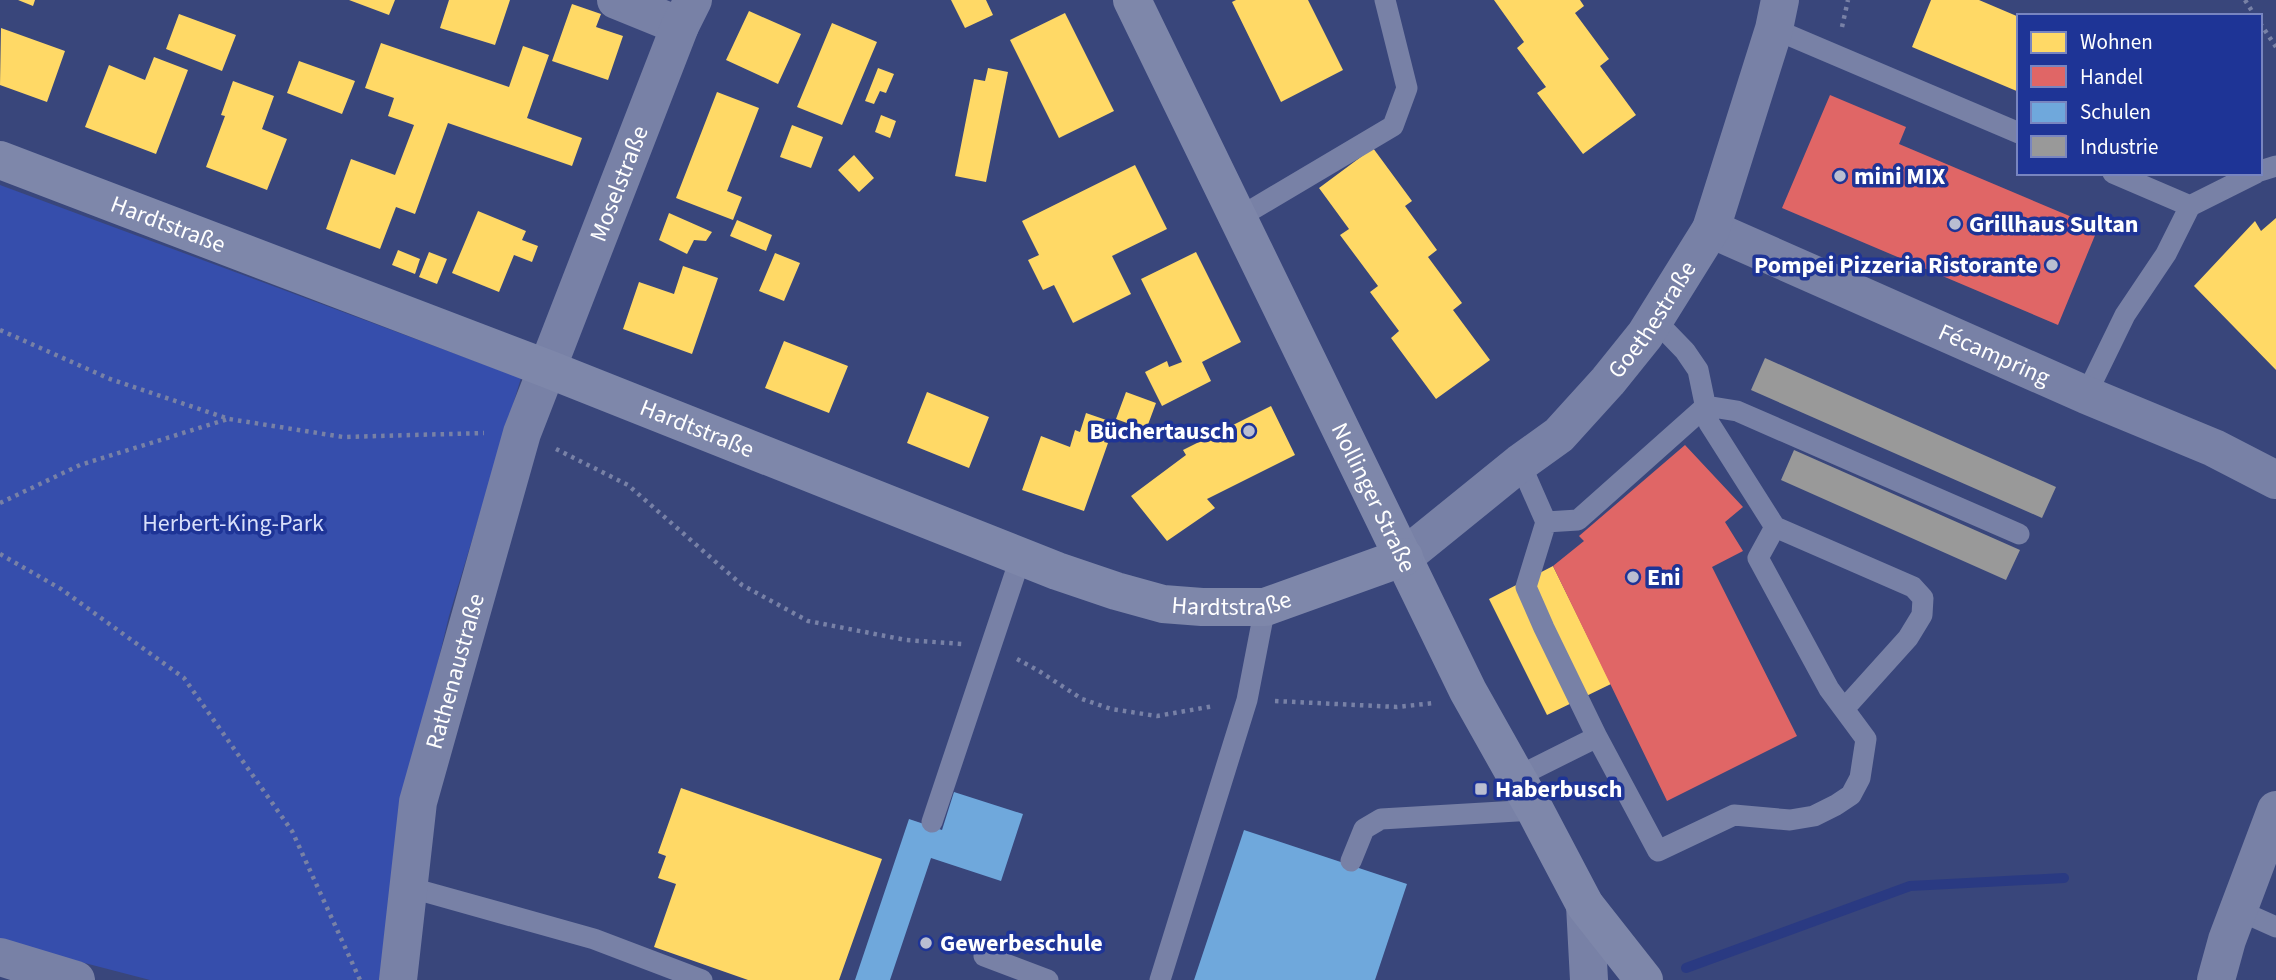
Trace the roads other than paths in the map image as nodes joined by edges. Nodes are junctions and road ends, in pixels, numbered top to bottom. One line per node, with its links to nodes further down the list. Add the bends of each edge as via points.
1 (616, 0): 4 (street)
2 (1132, 0): 11 (street, Nollinger Straße)
3 (1385, 0): 11 (lane, via 1407,88 1393,126)
4 (687, 13): 14 (street, Moselstraße)
5 (1777, 15): 6 (lane); 12 (street, Goethestraße)
6 (2017, 132)
7 (0, 160): 14 (street, Hardtstraße)
8 (2118, 175): 10 (lane)
9 (2252, 175): 10 (lane)
10 (2190, 206): 15 (lane, via 2166,254 2125,315)
11 (1238, 218): 23 (street, Nollinger Straße)
12 (1711, 229): 13 (street, Goethestraße); 15 (street, Fécampring)
13 (1655, 320): 16 (lane, via 1698,370); 17 (street, Goethestraße, via 1559,435)
14 (548, 369): 22 (street, Hardtstraße); 32 (street, Rathenaustraße, via 522,433 418,802)
15 (2086, 395): 18 (street, Fécampring, via 2214,447)
16 (1706, 406): 19 (lane, via 1578,520); 20 (lane, via 1709,423); 21 (lane, via 1737,411)
17 (1520, 463): 19 (lane); 23 (street, Goethestraße)
18 (2276, 480)
19 (1546, 522): 26 (lane, via 1527,587)
20 (1775, 527): 25 (lane, via 1758,558); 25 (lane, via 1913,587 1923,598 1922,615 1908,638)
21 (2019, 534)
22 (1021, 556): 24 (street, Hardtstraße, via 1163,604); 30 (lane)
23 (1404, 557): 24 (street, Hardtstraße); 27 (street, Nollinger Straße, via 1468,691)
24 (1265, 607): 42 (lane, via 1247,700)
25 (1844, 709): 26 (lane, via 1866,739 1860,778 1851,795 1814,816 1790,820 1734,815 1658,851)
26 (1597, 737): 27 (lane)
27 (1517, 777): 28 (street, Nollinger Straße)
28 (1535, 810): 31 (lane, via 1381,819 1364,828); 33 (street, Nollinger Straße)
29 (2276, 810): 34 (street)
30 (932, 822)
31 (1351, 861)
32 (408, 887): 39 (street, Rathenaustraße); 40 (lane, via 594,939)
33 (1586, 905): 43 (street); 44 (street, Nollinger Straße)
34 (2238, 910): 35 (lane); 45 (street)
35 (2276, 927)
36 (984, 956): 41 (lane)
37 (0, 957): 38 (street)
38 (76, 980)
39 (398, 980)
40 (702, 980)
41 (1048, 980)
42 (1160, 980)
43 (1589, 980)
44 (1644, 980)
45 (2216, 980)

